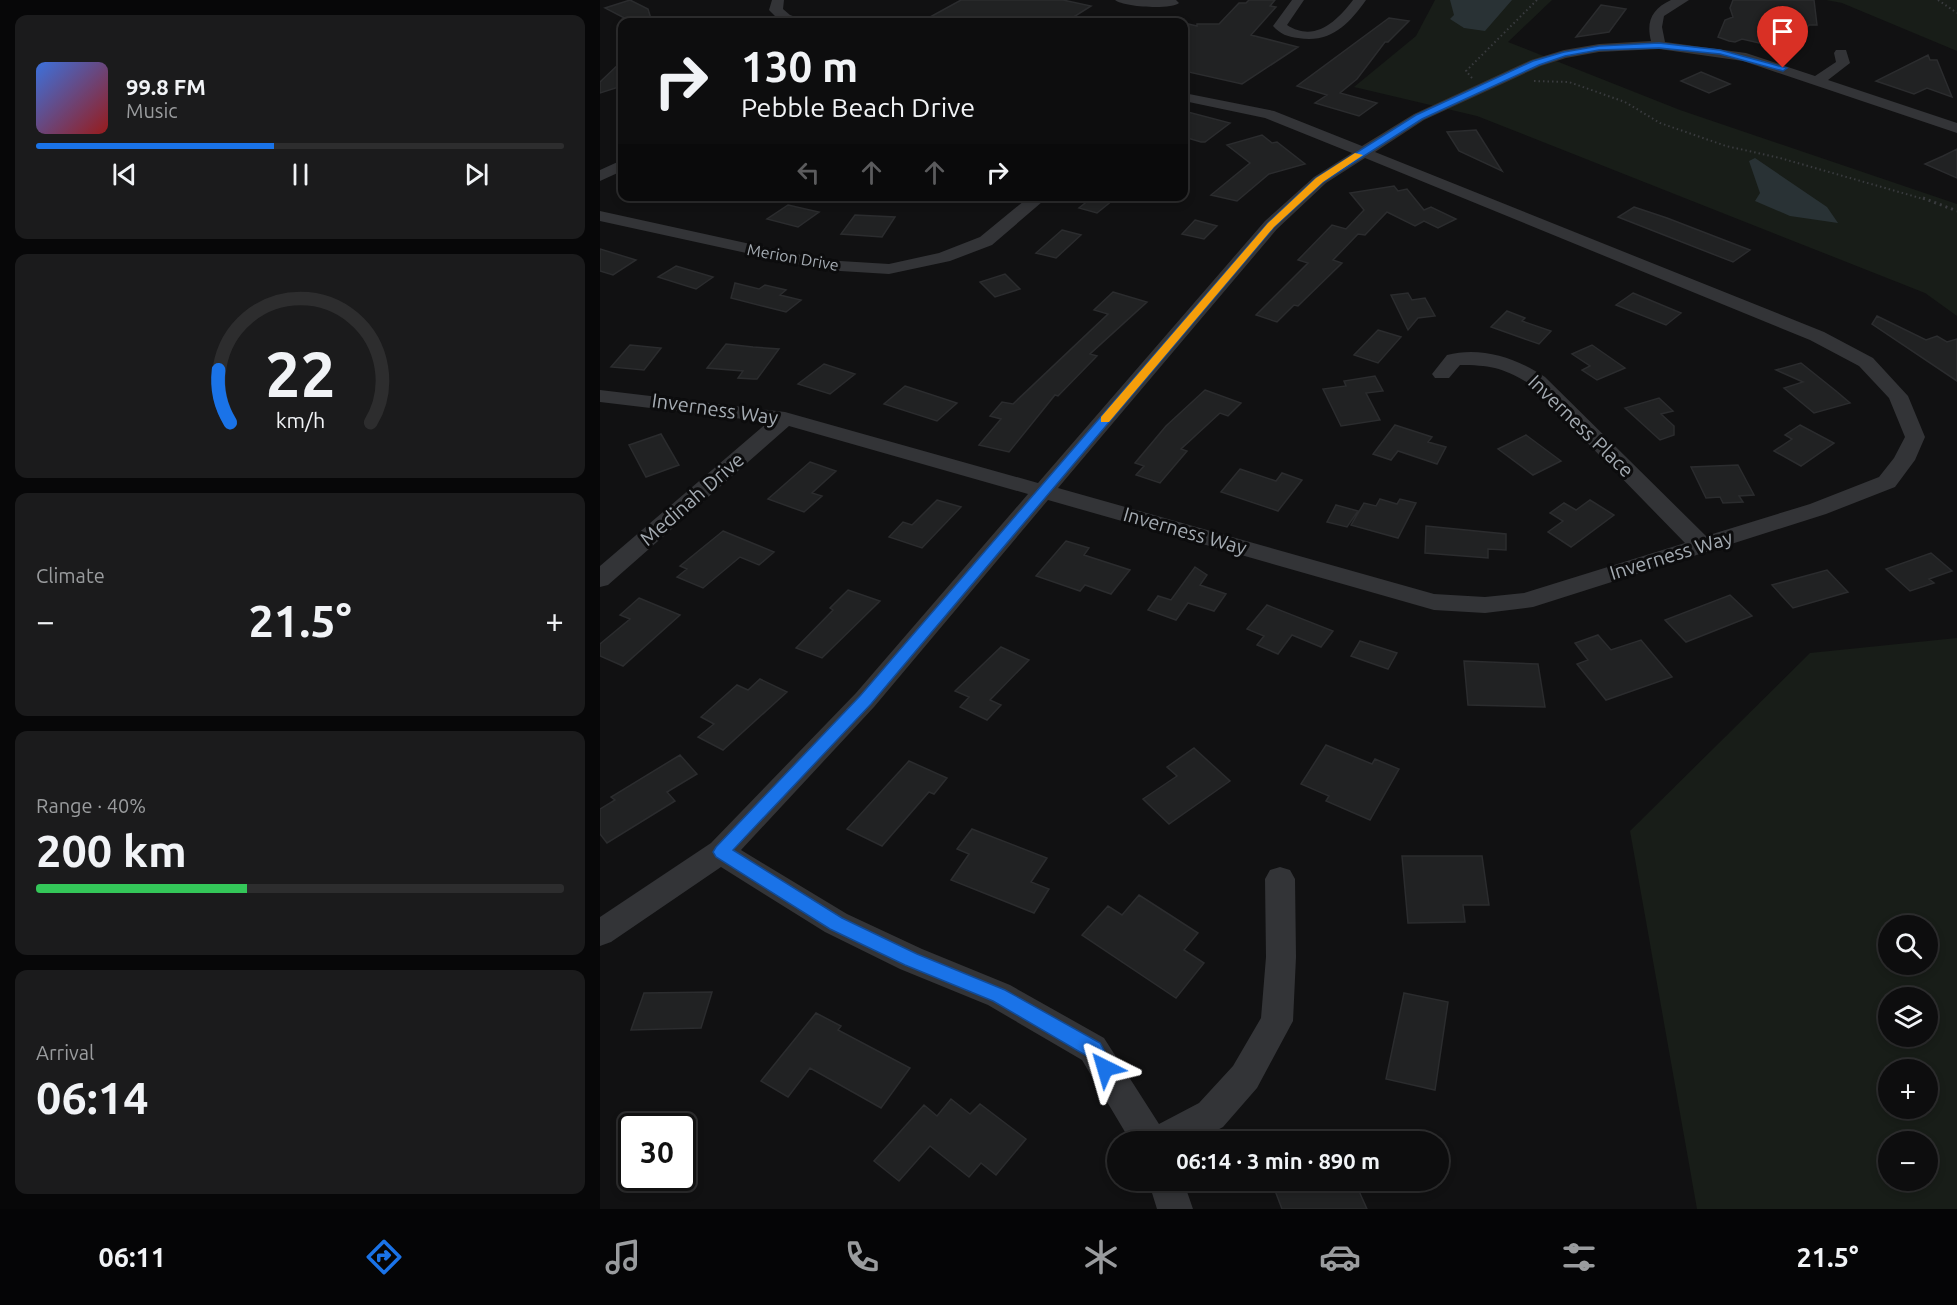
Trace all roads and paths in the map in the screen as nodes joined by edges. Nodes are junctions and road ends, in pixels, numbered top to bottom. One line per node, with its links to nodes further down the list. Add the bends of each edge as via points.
1 (778, 0): 10 (street, via 776,10)
2 (1121, 0): 8 (street)
3 (1298, 0): 4 (street, via 1280,26 1294,34 1311,36 1336,29)
4 (1360, 0)
5 (1537, 0): 14 (path, via 1466,72)
6 (1683, 0): 11 (street, via 1664,7 1655,19)
7 (1938, 0): 9 (path)
8 (1173, 3)
9 (1957, 13)
10 (785, 18)
11 (1659, 45): 13 (street, via 1746,57); 14 (street, via 1564,54)
12 (1841, 53): 13 (street, via 1843,63)
13 (1818, 80): 16 (street)
14 (1490, 85): 17 (street, via 1419,117); 21 (path, via 1505,88 1533,81 1569,82 1624,102 1660,123 1726,146 1912,194)
15 (1188, 98): 17 (street, Inverness Way, via 1269,114)
16 (1957, 128)
17 (1362, 152): 26 (street, via 1320,180 1271,225); 27 (street, Inverness Way, via 1817,336 1866,362 1898,396 1915,437 1887,482 1818,509)
18 (618, 167): 19 (street)
19 (600, 176)
20 (1035, 201): 22 (street, Merion Drive, via 986,241 944,257 889,268 824,265)
21 (1957, 211)
22 (600, 216)
23 (1442, 374): 27 (street, Inverness Place, via 1454,359 1488,359 1515,365 1538,381)
24 (600, 396): 25 (street, Inverness Way)
25 (785, 418): 26 (street, Inverness Way); 28 (street, Medinah Drive)
26 (1044, 491): 27 (street, Inverness Way, via 1434,602 1485,605 1525,601); 29 (street, via 866,700)
27 (1701, 545)
28 (600, 579)
29 (722, 852): 31 (street); 32 (street, via 836,923 999,995 1094,1049)
30 (1280, 879): 33 (street, via 1277,1021 1245,1077 1211,1115)
31 (600, 933)
32 (1144, 1131)
33 (1180, 1131)
34 (1169, 1191): 35 (street)
35 (1175, 1209)

